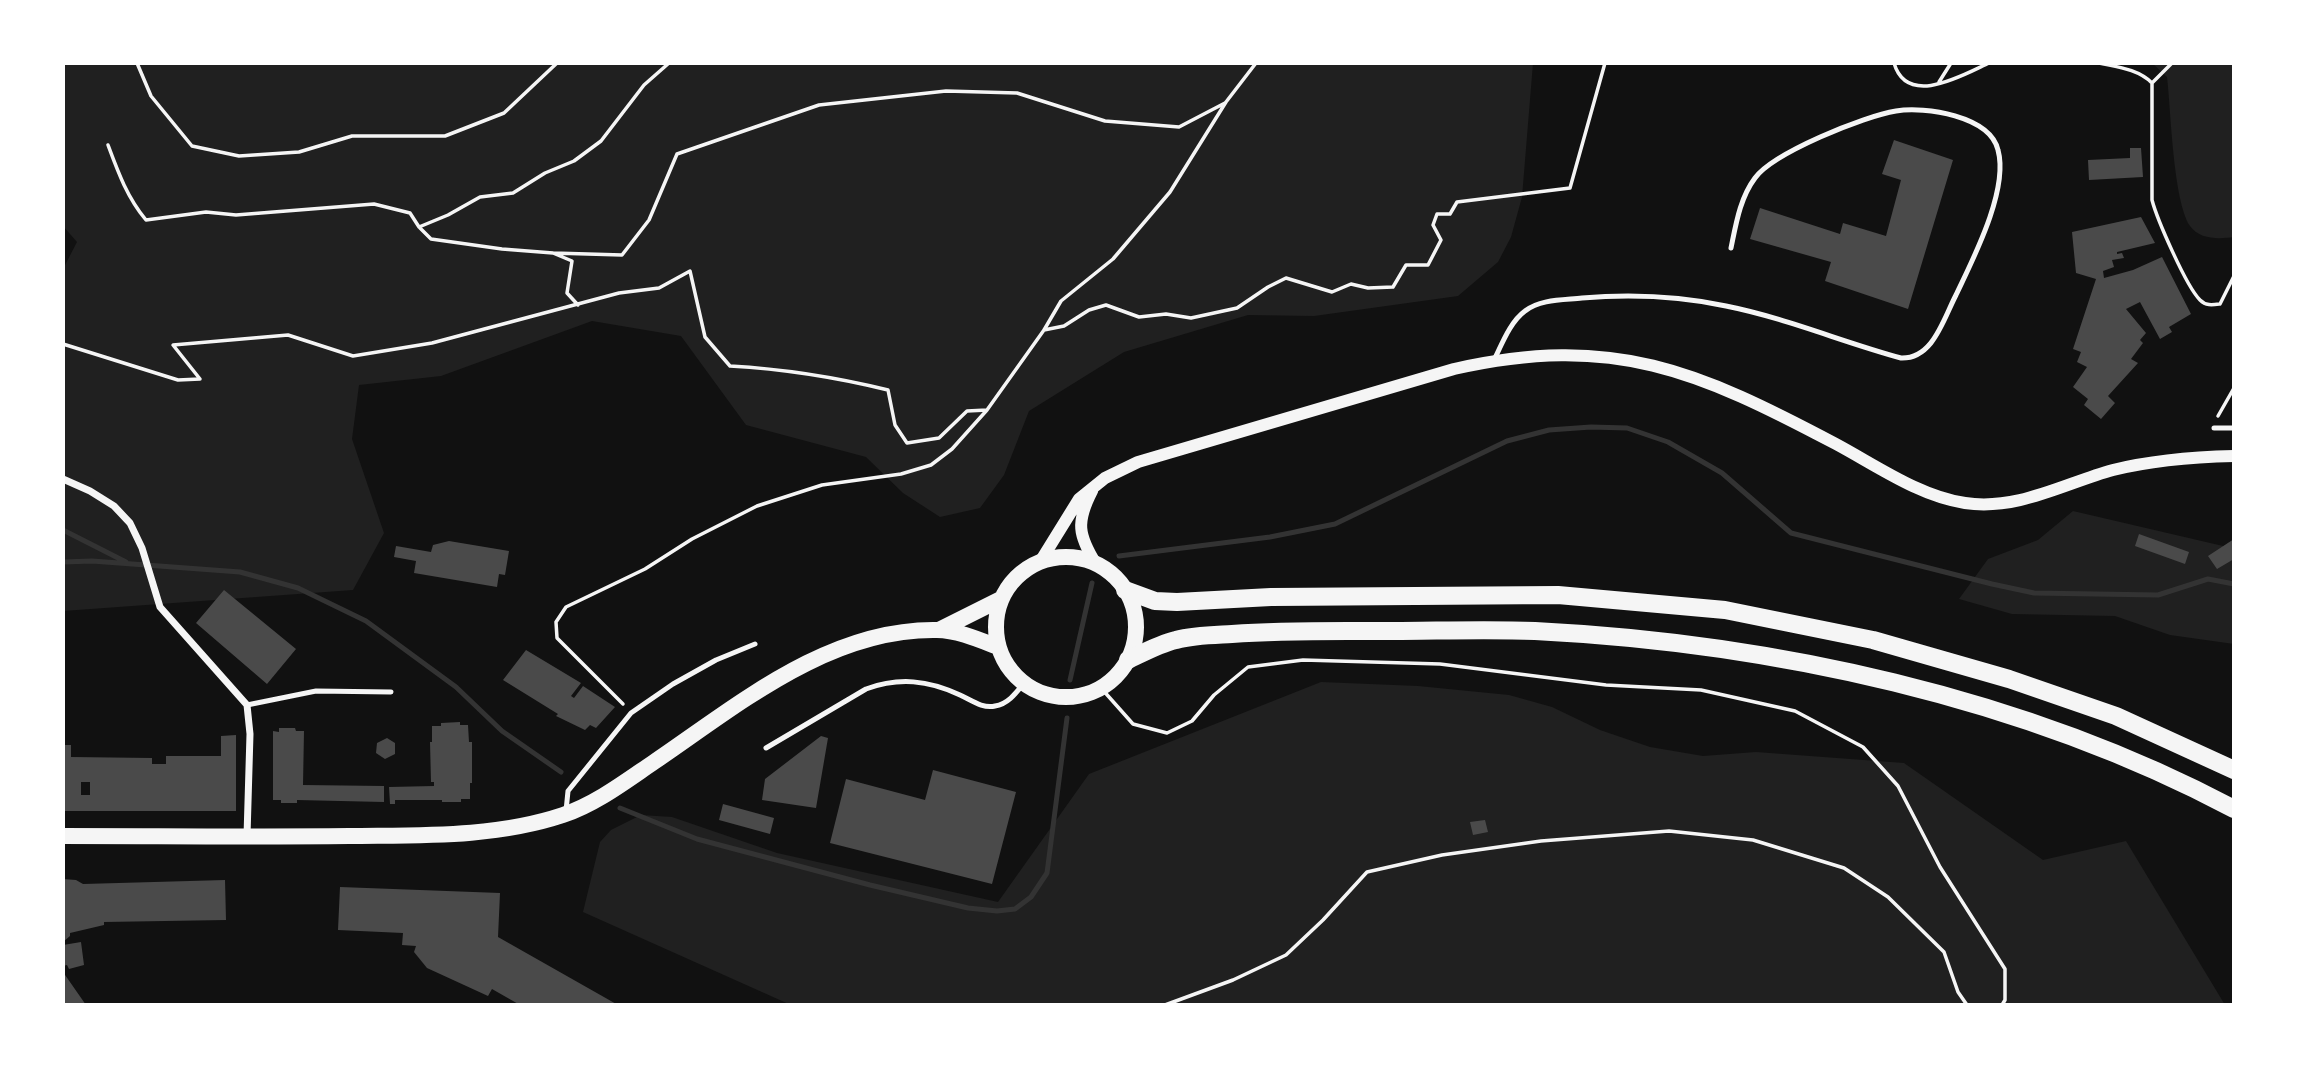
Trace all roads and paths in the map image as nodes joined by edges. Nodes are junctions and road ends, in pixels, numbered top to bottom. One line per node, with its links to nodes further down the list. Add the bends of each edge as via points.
1 (137, 63): 2 (path, via 151,96 192,146 239,156 299,152 352,136 445,135 504,113)
2 (557, 63)
3 (669, 63): 15 (path, via 644,85 601,141 573,161 513,193 480,197)
4 (1256, 63): 13 (path)
5 (1605, 63): 20 (path, via 1570,188 1457,202 1450,214 1437,214 1433,225 1441,240 1428,265 1406,265 1393,287 1352,284 1332,292 1286,278 1237,308 1191,318 1166,314 1139,317 1106,305 1064,326)
6 (1894, 63): 11 (path, via 1896,73 1908,83)
7 (1951, 63): 11 (path)
8 (1989, 63): 11 (path, via 1962,78)
9 (2099, 63): 12 (path, via 2145,76)
10 (2172, 63): 12 (path)
11 (1938, 83)
12 (2152, 83): 18 (path, via 2156,213 2200,300 2220,304)
13 (1226, 102): 17 (path, via 1178,127 1105,121 1017,93 946,91 819,105 677,154 649,220 622,255); 20 (path, via 1170,191 1113,259 1061,301)
14 (108, 145): 15 (path, via 133,205 146,220 374,204 410,213)
15 (419, 227): 17 (path, via 431,239)
16 (1731, 248): 22 (lane, via 1744,195 1755,177 1776,159 1863,120 1900,110 1959,117 1980,126 1998,148 1997,190 1983,235 1933,340 1919,355 1901,358 1725,305 1619,296 1532,306 1512,327)
17 (553, 253): 19 (path, via 572,261 567,293)
18 (2234, 276)
19 (578, 305): 21 (path, via 432,343 353,356 288,335 173,345 200,379 178,380); 24 (path, via 659,288 690,271 705,337 730,366 796,371 888,390 895,425 907,443 939,438 967,411)
20 (1044, 330): 24 (path)
21 (63, 344)
22 (1494, 360): 27 (street, via 1593,355 1682,373 1757,403 1915,487 1966,503 2014,501 2137,465); 29 (street, via 1150,458)
23 (2234, 388): 25 (path)
24 (987, 410): 42 (path, via 952,449 931,464 901,474 822,485 757,506 566,607 556,622 557,638)
25 (2214, 428): 26 (lane)
26 (2234, 428)
27 (2234, 456)
28 (63, 479): 41 (street, via 114,506 130,523 160,607)
29 (1094, 487): 30 (street, via 1079,499); 31 (street, via 1084,505 1080,529)
30 (1040, 562): 31 (main road, via 1069,558); 33 (main road, via 1024,571)
31 (1096, 564): 32 (main road)
32 (1125, 590): 37 (main road, via 1136,624); 44 (highway, via 1155,601 1177,602 1558,595 1725,610 1873,640 2009,679 2116,716)
33 (1001, 599): 34 (main road); 36 (main road, via 996,615)
34 (939, 630): 36 (main road); 46 (main road, via 901,633 828,653 770,684 618,787)
35 (755, 643): 42 (lane, via 673,684)
36 (998, 646): 38 (main road, via 1008,667)
37 (1128, 660): 39 (main road); 45 (highway, via 1176,640 1274,631 1535,631 1712,647 1877,678 2001,713 2106,749)
38 (1024, 683): 39 (main road, via 1061,697); 43 (lane, via 1005,703 993,707 915,680 883,683)
39 (1101, 688): 51 (path, via 1133,723 1167,733 1192,721 1248,667 1303,660 1440,664 1606,685 1701,690 1795,711 1863,747 1898,786 1940,867 2005,969)
40 (391, 692): 41 (lane, via 316,691)
41 (247, 705): 48 (street)
42 (631, 713): 46 (lane, via 568,791)
43 (766, 748)
44 (2234, 770)
45 (2234, 808)
46 (566, 814): 48 (main road, via 497,832)
47 (63, 836): 48 (main road)
48 (247, 837)
49 (1165, 1005): 50 (path, via 1233,981 1286,955 1367,872 1442,855 1541,841 1669,831 1754,841 1844,868 1888,897 1944,952 1958,992)
50 (1968, 1005)
51 (2002, 1005)

